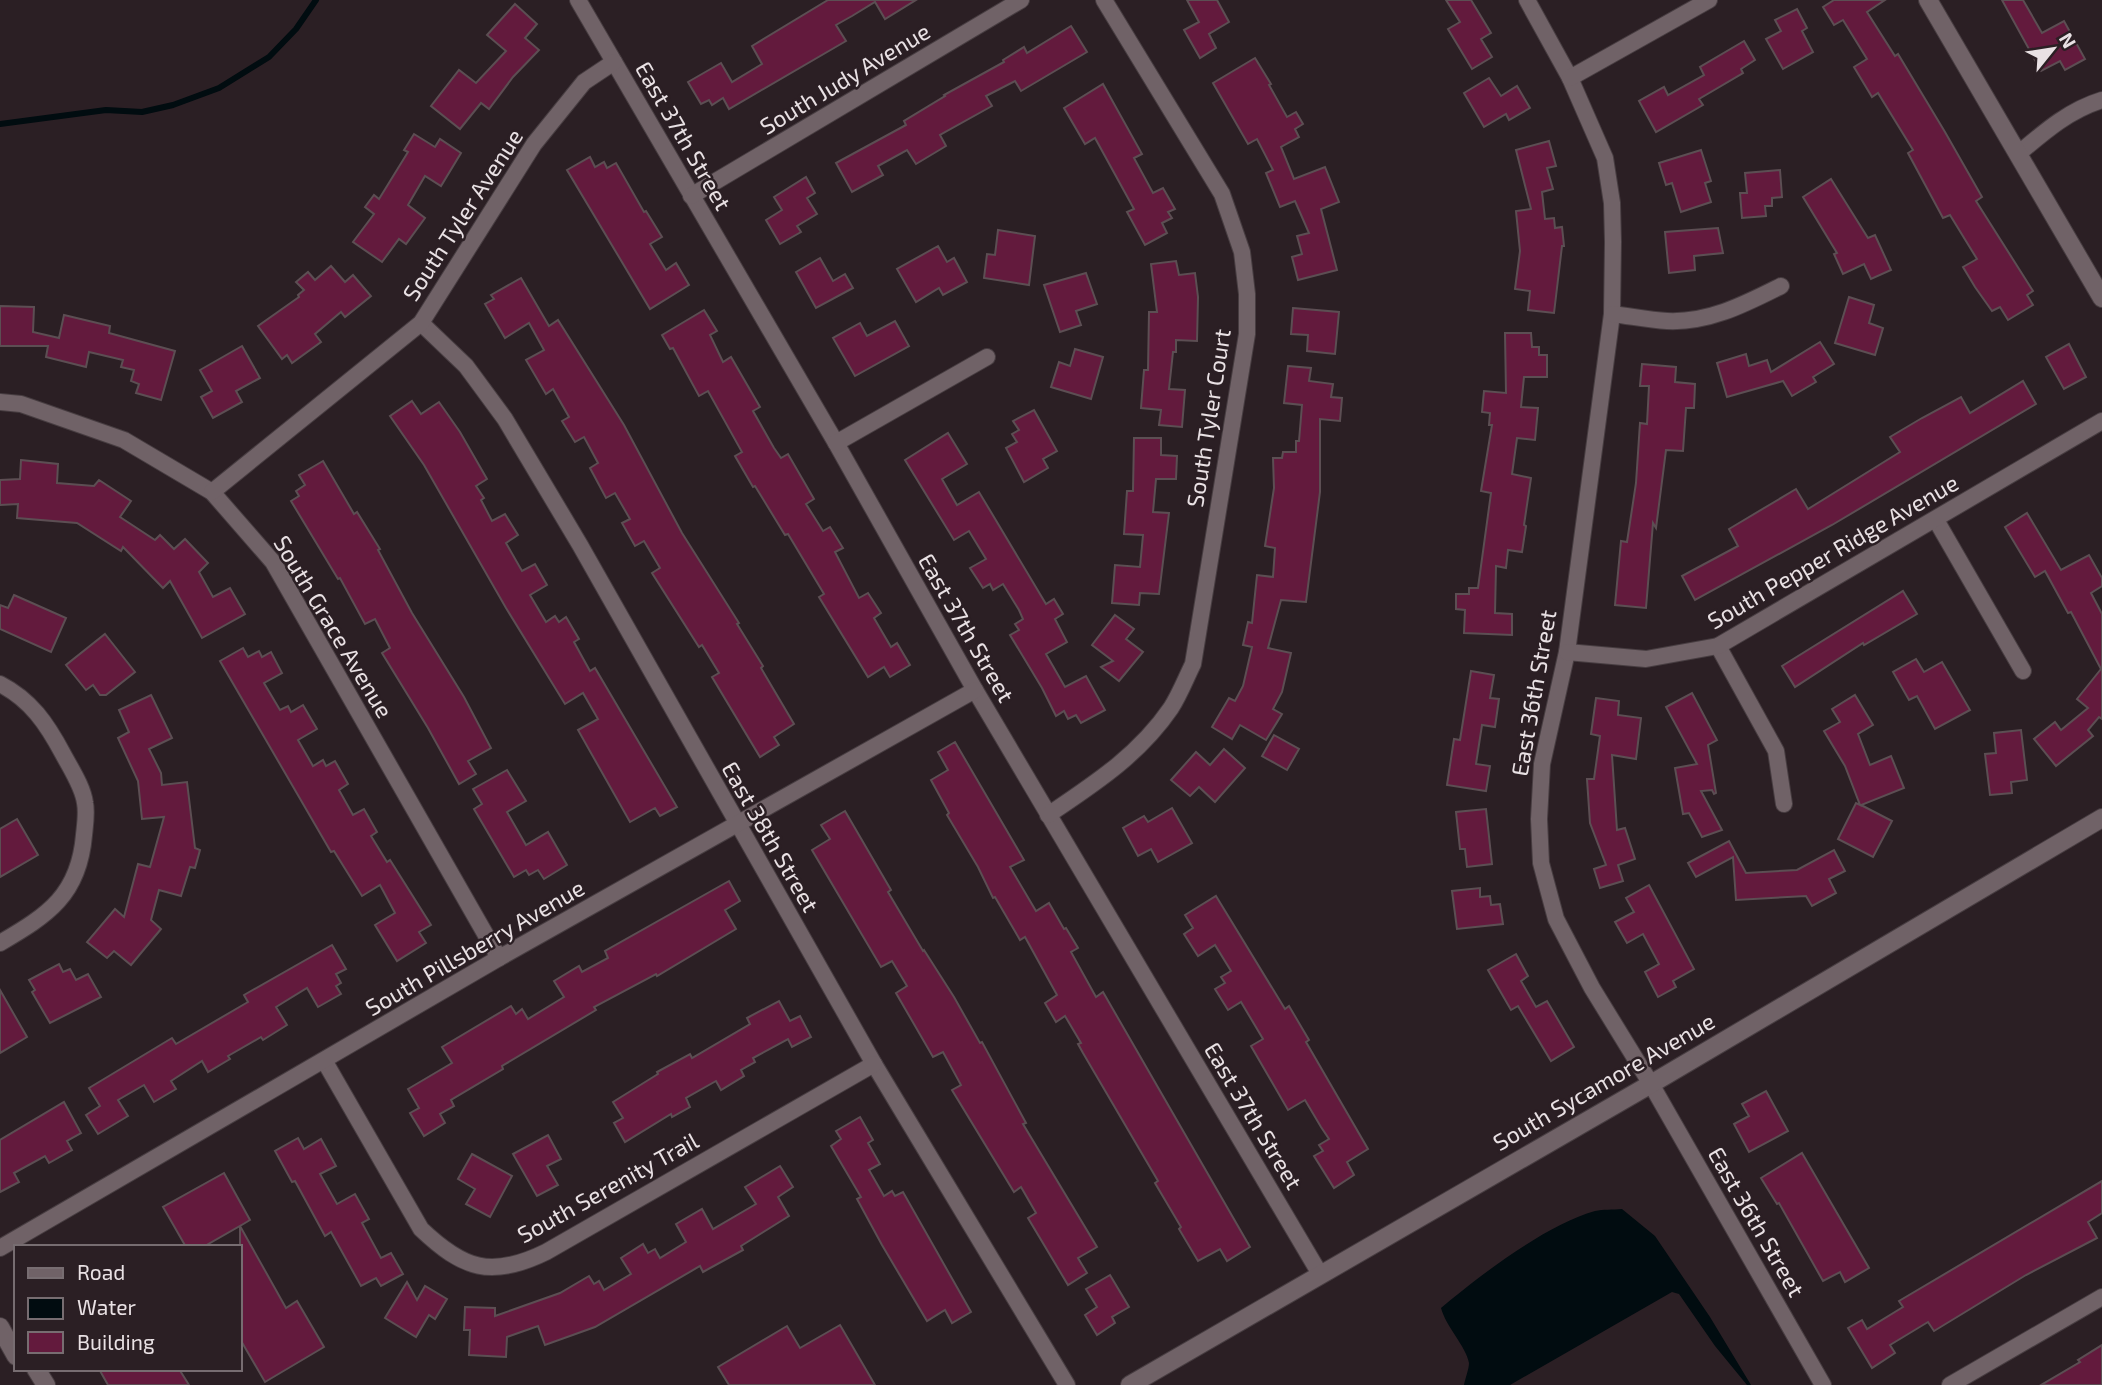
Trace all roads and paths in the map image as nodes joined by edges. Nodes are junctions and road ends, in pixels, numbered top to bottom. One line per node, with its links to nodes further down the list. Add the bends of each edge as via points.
1 (578, 0): 7 (street, East 37th Street)
2 (1021, 0): 11 (street, South Judy Avenue)
3 (1104, 0): 28 (street, South Tyler Court, via 1222,194 1242,252 1247,334 1193,664 1172,706 1144,742 1105,777)
4 (1527, 0): 8 (street, East 36th Street)
5 (1709, 0): 8 (street)
6 (1928, 0): 10 (main road)
7 (614, 62): 11 (street, East 37th Street); 15 (street, South Tyler Avenue, via 584,82 534,144)
8 (1570, 78): 14 (street, East 36th Street, via 1605,158 1612,203)
9 (2102, 100): 10 (street, via 2060,120)
10 (2018, 154): 13 (main road)
11 (691, 196): 19 (street, East 37th Street)
12 (1782, 286): 14 (street, via 1730,311 1699,319 1667,321)
13 (2102, 298)
14 (1612, 314): 23 (street, East 36th Street)
15 (421, 323): 20 (street, South Tyler Avenue); 30 (street, East 38th Street, via 466,366 505,419)
16 (986, 357): 19 (street)
17 (0, 402): 20 (street, South Grace Avenue, via 21,404 124,440)
18 (2102, 421): 21 (street, South Pepper Ridge Avenue)
19 (836, 443): 26 (street, East 37th Street)
20 (212, 492): 32 (street, South Grace Avenue, via 274,562)
21 (1936, 520): 22 (street, South Pepper Ridge Avenue); 24 (street)
22 (1718, 646): 23 (street, South Pepper Ridge Avenue, via 1646,659); 27 (street, via 1776,751)
23 (1567, 652): 35 (street, East 36th Street, via 1542,764 1541,863 1556,919)
24 (2023, 671)
25 (0, 684): 31 (street, via 35,708 50,731 85,802 86,818 82,858 60,900 39,920)
26 (975, 690): 28 (street, East 37th Street); 30 (street, South Pillsberry Avenue)
27 (1784, 804)
28 (1048, 815): 37 (street, East 37th Street)
29 (2102, 818): 35 (main road, South Sycamore Avenue)
30 (736, 824): 32 (street, South Pillsberry Avenue); 34 (street, East 38th Street)
31 (0, 943)
32 (499, 958): 33 (street, South Pillsberry Avenue)
33 (324, 1062): 34 (street, South Serenity Trail, via 421,1229 441,1248 483,1269 529,1261); 36 (street, South Pillsberry Avenue)
34 (874, 1064): 43 (street, East 38th Street)
35 (1651, 1084): 37 (main road, South Sycamore Avenue); 45 (street, East 36th Street)
36 (0, 1248)
37 (1320, 1274): 44 (main road, South Sycamore Avenue)
38 (2102, 1297): 46 (street)
39 (0, 1316): 41 (main road)
40 (0, 1327): 42 (main road)
41 (14, 1337)
42 (14, 1352)
43 (1067, 1385)
44 (1130, 1385)
45 (1823, 1385)
46 (1950, 1385)

